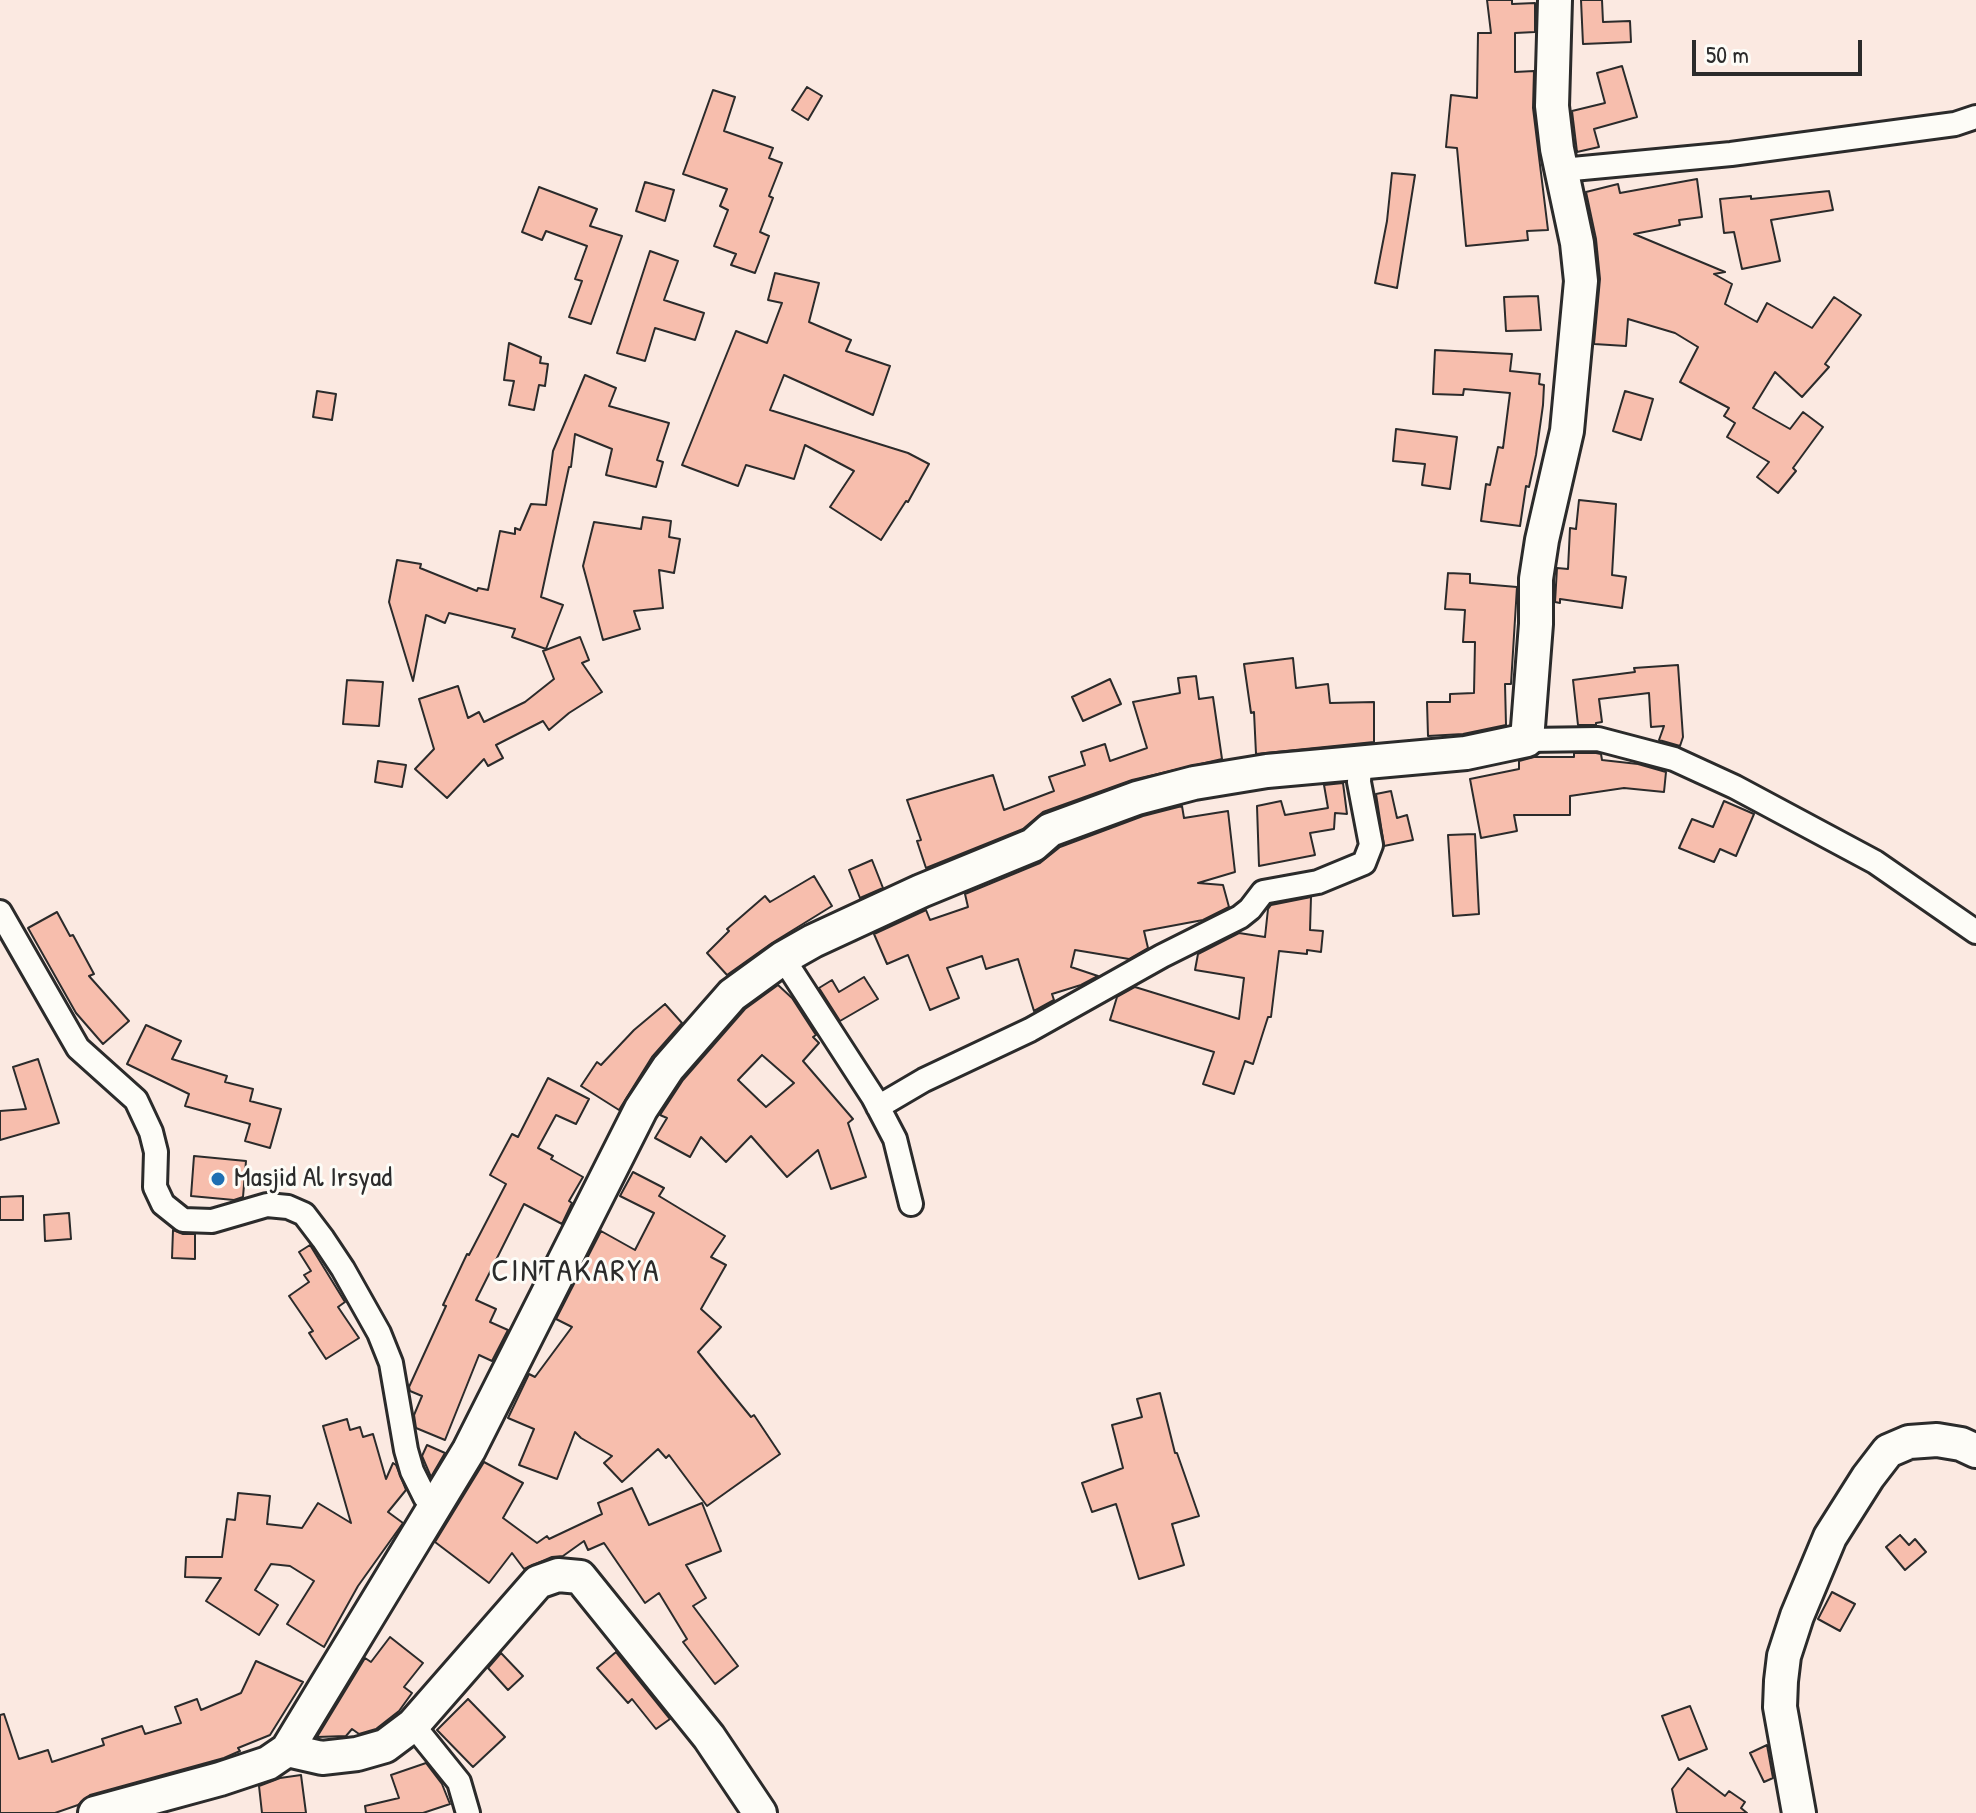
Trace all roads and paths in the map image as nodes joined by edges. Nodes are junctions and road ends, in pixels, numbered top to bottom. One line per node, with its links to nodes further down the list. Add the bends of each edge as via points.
1 (1555, 0): 3 (street, via 1552,106)
2 (1976, 117): 3 (street, via 1731,154)
3 (1562, 170): 4 (street, via 1577,243 1580,314 1567,431 1536,579)
4 (1527, 740): 5 (street, via 1488,751); 7 (street, via 1598,739 1674,759 1875,862)
5 (1360, 763): 8 (street, via 1194,783 1092,813); 9 (street, via 1371,845 1357,868 1263,892 1240,917)
6 (0, 912): 12 (street, via 78,1048 136,1100 154,1142 155,1187 163,1204 183,1220 212,1221 267,1205 288,1207 304,1214 323,1239 379,1333 391,1363 412,1471)
7 (1976, 932)
8 (783, 958): 9 (street); 12 (street, via 710,1018 641,1109 469,1450)
9 (878, 1107): 10 (street, via 895,1139)
10 (911, 1204)
11 (1976, 1451): 18 (street, via 1937,1440 1909,1442 1888,1451 1830,1537 1784,1656 1781,1681 1780,1707)
12 (435, 1506): 14 (street)
13 (413, 1725): 14 (street, via 385,1746 357,1754 322,1758); 16 (street, via 459,1782); 17 (street, via 538,1582 558,1575 580,1577 709,1737)
14 (287, 1750): 15 (street, via 268,1763 220,1779)
15 (95, 1813)
16 (468, 1813)
17 (760, 1813)
18 (1799, 1813)

